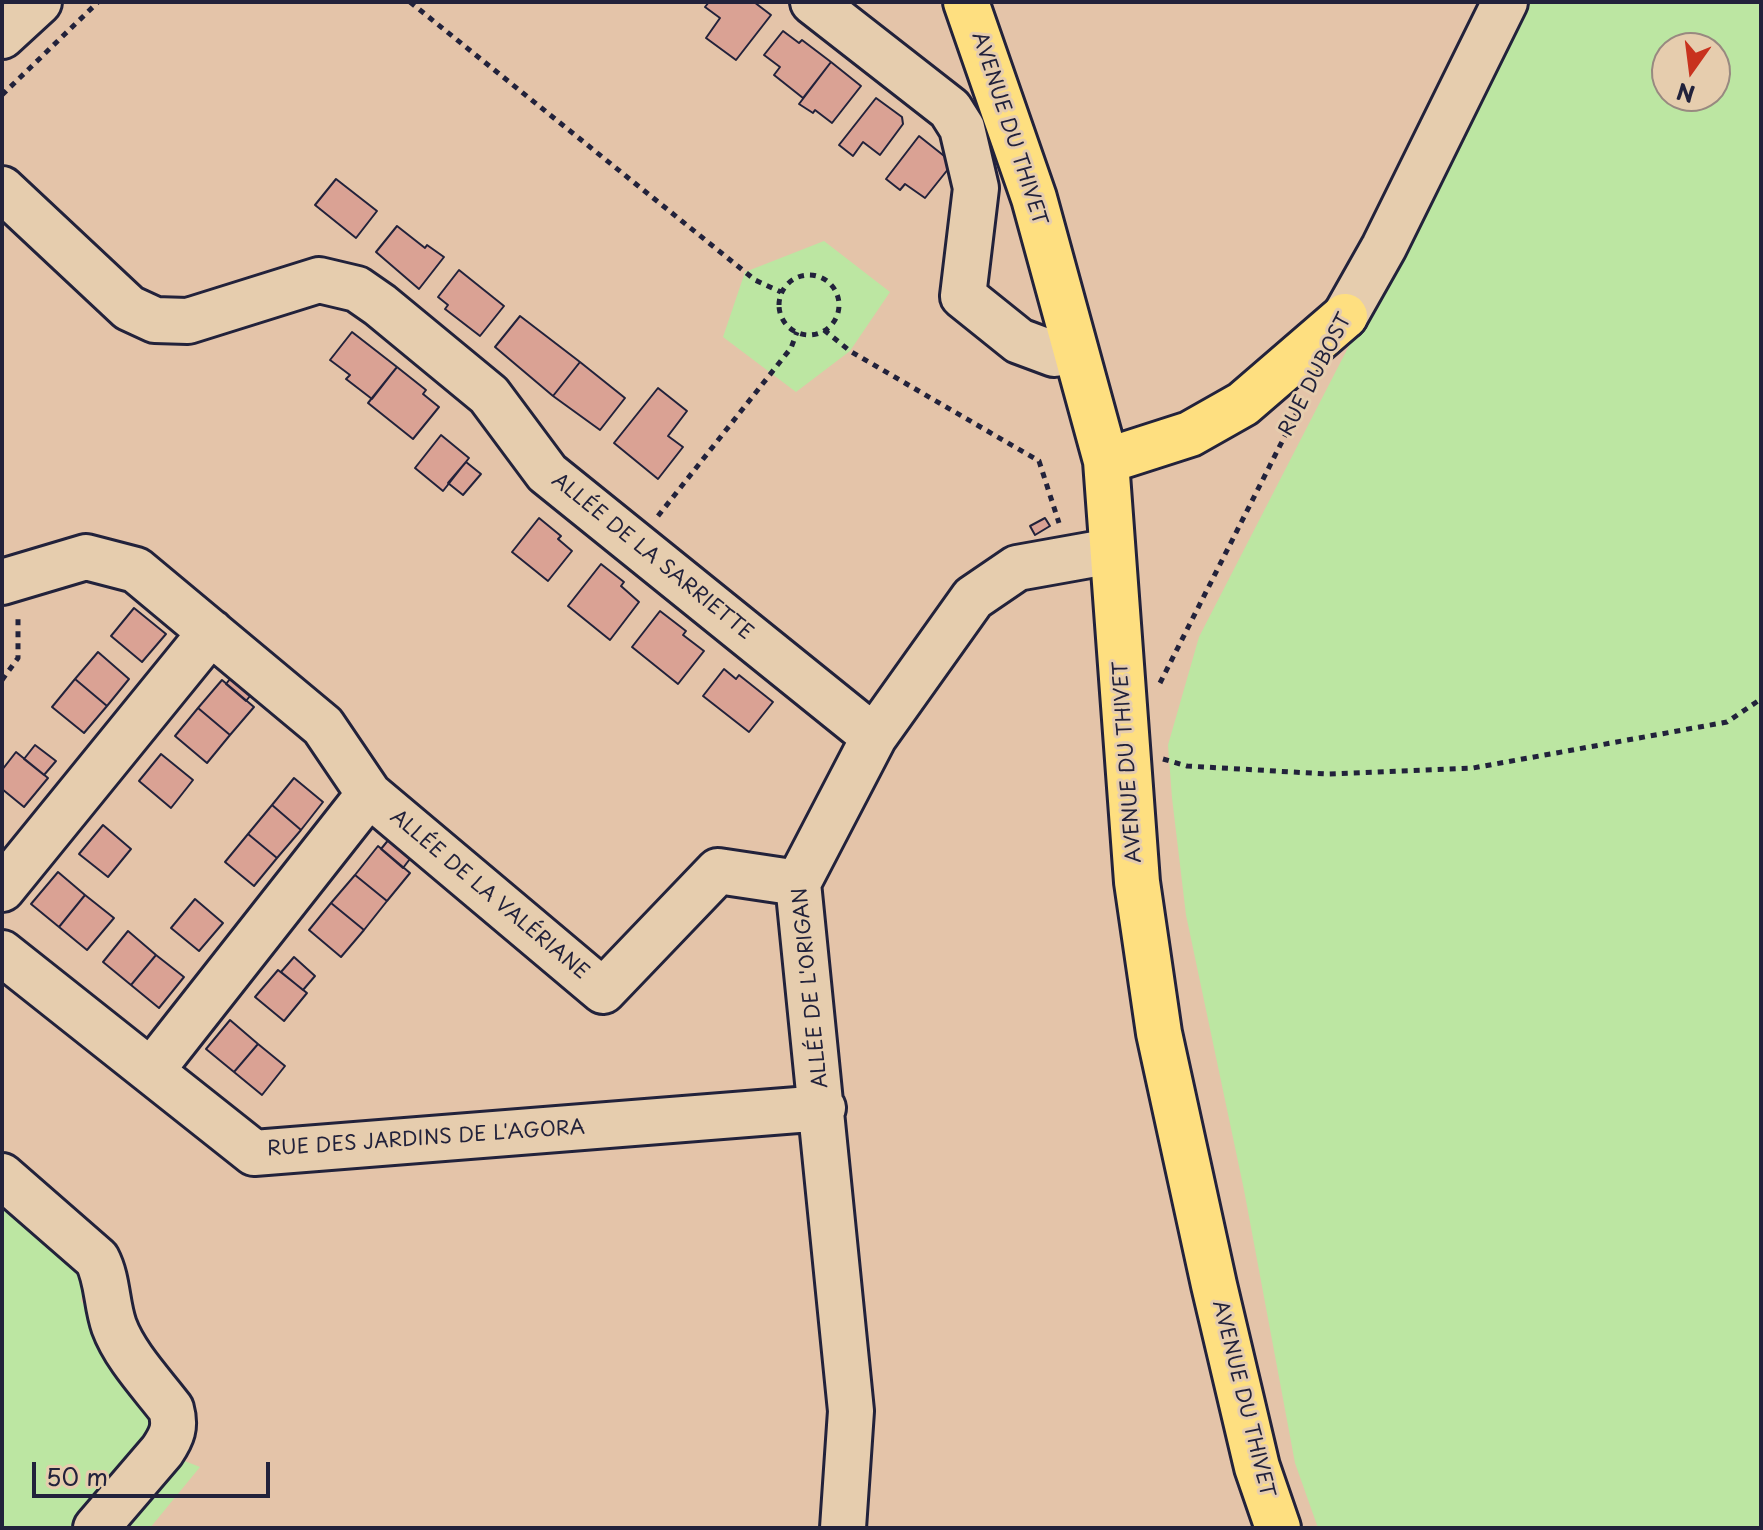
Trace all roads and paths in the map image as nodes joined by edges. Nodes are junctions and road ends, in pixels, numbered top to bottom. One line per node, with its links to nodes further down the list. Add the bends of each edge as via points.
1 (39, 2): 7 (street)
2 (98, 2): 8 (path)
3 (410, 2): 10 (path, via 755,280)
4 (813, 2): 14 (street, via 950,109 962,128 976,188 963,296 1019,341)
5 (966, 2): 16 (main road, AVENUE DU THIVET, via 1034,198)
6 (1505, 2): 11 (street, RUE DUBOST)
7 (2, 36)
8 (2, 95)
9 (2, 189): 17 (street, ALLÉE DE LA SARRIETTE, via 129,308 155,320 188,321 319,280 357,289 489,395 547,473)
10 (781, 292): 12 (path, via 805,275 832,286 839,305); 13 (path, via 783,320)
11 (1345, 316): 16 (main road, via 1243,404 1190,434)
12 (824, 330): 13 (path); 18 (path, via 850,351 1039,461)
13 (797, 332): 17 (path, via 791,348)
14 (1054, 354)
15 (1303, 400): 22 (path, RUE DUBOST)
16 (1106, 461): 18 (main road, AVENUE DU THIVET)
17 (635, 544): 24 (street, ALLÉE DE LA SARRIETTE)
18 (1092, 555): 24 (street, ALLÉE DE L'ORIGAN, via 1017,568 973,598); 25 (main road, AVENUE DU THIVET)
19 (10, 579): 20 (street, ALLÉE DE LA VALÉRIANE, via 86,557 136,570); 21 (path, via 18,658)
20 (211, 632): 26 (street, ALLÉE DE LA VALÉRIANE, via 323,726); 28 (street)
21 (2, 680)
22 (1155, 692)
23 (1761, 699): 25 (path, via 1727,722 1473,768 1328,774 1202,767)
24 (874, 737): 27 (street, ALLÉE DE L'ORIGAN)
25 (1127, 748): 35 (main road, AVENUE DU THIVET, via 1137,882 1159,1033 1257,1467)
26 (369, 794): 27 (street, ALLÉE DE LA VALÉRIANE, via 603,991 718,871); 30 (street)
27 (798, 883): 31 (street, ALLÉE DE L'ORIGAN)
28 (2, 889)
29 (2, 953): 30 (street, RUE DES JARDINS DE L'AGORA)
30 (151, 1071): 31 (street, RUE DES JARDINS DE L'AGORA, via 254,1153)
31 (823, 1108): 34 (street, ALLÉE DE L'ORIGAN, via 851,1411)
32 (2, 1176): 33 (street, via 97,1259 115,1330 174,1419 162,1451)
33 (96, 1528)
34 (843, 1528)
35 (1278, 1528)

